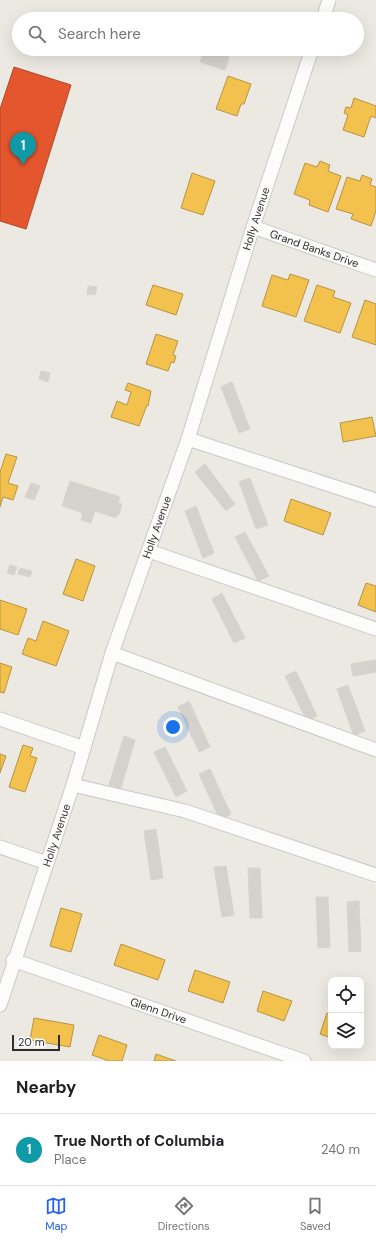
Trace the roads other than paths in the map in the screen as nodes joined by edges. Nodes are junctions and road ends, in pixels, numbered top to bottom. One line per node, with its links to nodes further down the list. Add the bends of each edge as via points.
1 (329, 0): 2 (street)
2 (325, 12)
3 (310, 56): 4 (street, Holly Avenue)
4 (253, 227): 5 (street, Grand Banks Drive); 6 (street, Holly Avenue)
5 (376, 270)
6 (188, 439): 7 (street); 8 (street, Holly Avenue)
7 (376, 500)
8 (149, 551): 9 (street); 10 (street, Holly Avenue)
9 (376, 630)
10 (112, 653): 12 (street, Holly Avenue); 13 (street)
11 (0, 719): 12 (street)
12 (84, 748): 14 (street, Holly Avenue)
13 (376, 750)
14 (73, 785): 16 (street, Holly Avenue); 17 (street, via 185,811)
15 (0, 847): 16 (street)
16 (47, 863): 18 (street, Holly Avenue)
17 (376, 874)
18 (13, 960): 19 (street, Holly Avenue); 21 (street, Glenn Drive)
19 (4, 977): 20 (street, Holly Avenue)
20 (0, 1005)
21 (304, 1061)

